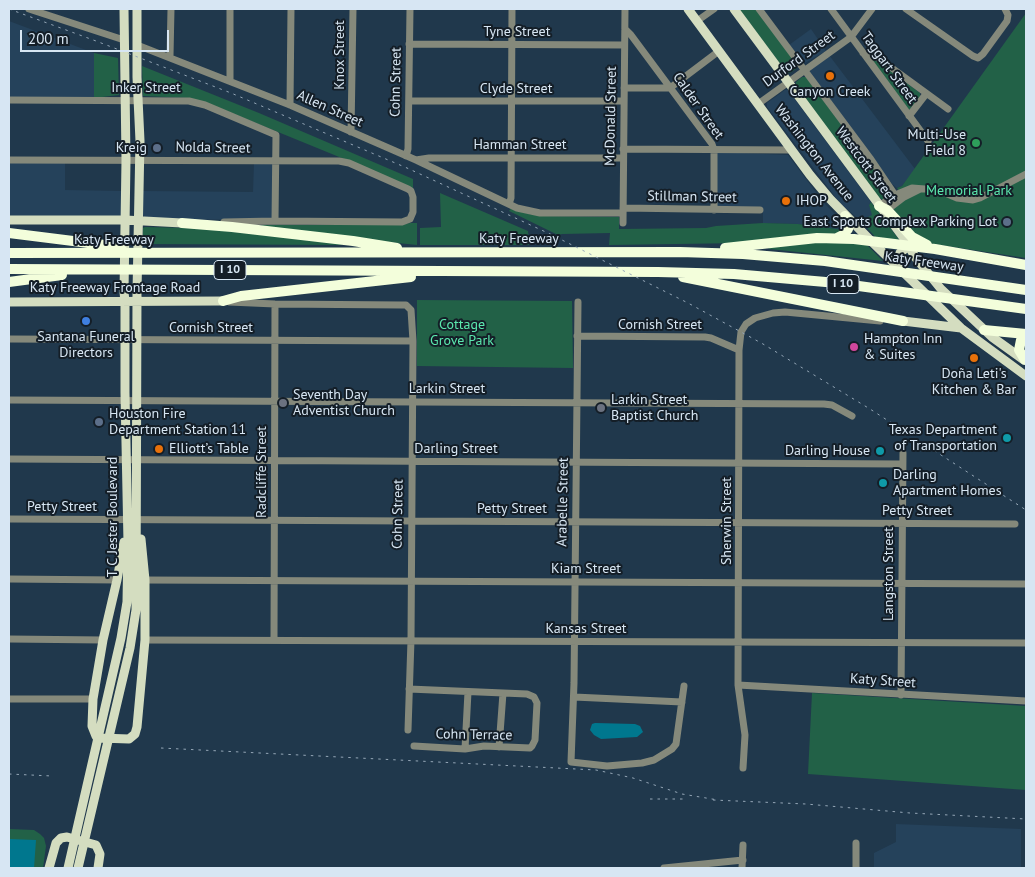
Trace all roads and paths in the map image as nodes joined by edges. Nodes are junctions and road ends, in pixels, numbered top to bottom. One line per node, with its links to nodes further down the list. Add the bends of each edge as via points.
1 (29, 9): 22 (street)
2 (124, 9): 22 (main road, T C Jester Boulevard)
3 (138, 9): 24 (main road, T C Jester Boulevard)
4 (171, 9): 29 (street)
5 (230, 9): 31 (street)
6 (291, 9): 43 (street)
7 (353, 9): 46 (street, Knox Street)
8 (410, 9): 23 (street, Cohn Street)
9 (512, 9): 25 (street)
10 (625, 9): 20 (street, McDonald Street)
11 (688, 9): 19 (main road, Washington Avenue)
12 (714, 9): 19 (street)
13 (734, 9): 32 (main road, Westcott Street)
14 (760, 9): 30 (street, Westcott Street)
15 (830, 9): 21 (street, Taggart Street)
16 (872, 9): 21 (street, Durford Street)
17 (906, 9): 18 (street, via 978,58 1007,22)
18 (1005, 9)
19 (697, 21): 27 (main road, Washington Avenue)
20 (625, 29): 26 (street, McDonald Street); 34 (street, Calder Street)
21 (851, 37): 28 (street, Taggart Street); 30 (street, Durford Street)
22 (124, 40): 37 (main road, T C Jester Boulevard)
23 (409, 44): 25 (street, Tyne Street); 39 (street, Cohn Street)
24 (137, 45): 29 (street, Allen Street); 38 (main road, T C Jester Boulevard)
25 (512, 45): 26 (street, Tyne Street); 40 (street)
26 (624, 45): 33 (street, McDonald Street)
27 (719, 51): 34 (street); 42 (main road, Washington Avenue)
28 (863, 53): 35 (street, via 874,55); 45 (street, Taggart Street)
29 (170, 56): 31 (street, Allen Street)
30 (805, 70): 32 (street, Durford Street); 61 (street, Westcott Street)
31 (230, 80): 43 (street, Allen Street)
32 (788, 83): 42 (street, Durford Street); 63 (main road, Westcott Street)
33 (624, 88): 34 (street); 41 (street, McDonald Street)
34 (670, 88): 49 (street, Calder Street)
35 (926, 94): 44 (street); 45 (street)
36 (9, 100): 37 (street, Inker Street)
37 (125, 100): 38 (street, Inker Street); 55 (main road, T C Jester Boulevard)
38 (138, 100): 56 (main road, T C Jester Boulevard); 58 (street, Inker Street, via 189,101 205,105 276,135)
39 (409, 101): 40 (street, Clyde Street); 51 (street, Cohn Street)
40 (512, 101): 41 (street, Clyde Street); 52 (street)
41 (624, 101): 48 (street, McDonald Street)
42 (758, 104): 50 (main road, Washington Avenue)
43 (290, 105): 46 (street, Allen Street)
44 (948, 110)
45 (909, 116): 47 (street, Taggart Street)
46 (351, 132): 51 (street, Allen Street)
47 (928, 140)
48 (624, 148): 49 (street); 53 (street, McDonald Street)
49 (714, 150): 50 (street); 64 (street, Calder Street)
50 (792, 150): 67 (main road, Washington Avenue, via 819,187)
51 (406, 156): 57 (street, Allen Street)
52 (511, 158): 53 (street, Hamman Street); 57 (street, Hamman Street); 62 (street)
53 (623, 158): 66 (street, McDonald Street)
54 (9, 160): 55 (street, Nolda Street)
55 (126, 160): 56 (street, Nolda Street); 72 (main road, T C Jester Boulevard)
56 (140, 160): 58 (street, Nolda Street); 73 (main road, T C Jester Boulevard)
57 (416, 160): 62 (street, Allen Street)
58 (275, 161): 69 (street); 69 (street, Nolda Street, via 350,163 411,191 413,197 410,219 402,222)
59 (1026, 174): 60 (street, via 973,200 938,190)
60 (920, 189): 61 (street, via 912,188); 63 (street)
61 (895, 195): 63 (street)
62 (509, 204): 66 (street, Stillman Street, via 540,213)
63 (883, 208): 77 (main road, Westcott Street); 78 (highway, via 912,237)
64 (714, 210): 65 (street, Stillman Street); 66 (street, Stillman Street)
65 (760, 210)
66 (623, 211): 71 (street, McDonald Street)
67 (846, 216): 75 (highway, via 848,228); 76 (main road, Washington Avenue)
68 (9, 220): 72 (main road)
69 (275, 221): 70 (street)
70 (182, 223): 73 (main road); 81 (highway, via 353,241)
71 (623, 223)
72 (125, 225): 73 (main road); 93 (main road, T C Jester Boulevard)
73 (138, 226): 94 (main road, T C Jester Boulevard)
74 (9, 233): 82 (highway, via 105,245)
75 (837, 238): 76 (highway); 79 (highway)
76 (870, 240): 77 (highway); 83 (main road, Washington Avenue)
77 (908, 246): 78 (highway); 83 (main road); 98 (main road, Westcott Street)
78 (935, 249): 84 (highway)
79 (680, 252): 81 (highway, Katy Freeway / I 10); 90 (highway, Katy Freeway / I 10, via 825,261)
80 (9, 253): 82 (highway, Katy Freeway / I 10)
81 (427, 253): 82 (highway, Katy Freeway / I 10)
82 (132, 254)
83 (895, 262): 101 (main road, Washington Avenue)
84 (1026, 264)
85 (9, 269): 86 (highway, I 10)
86 (102, 269): 87 (highway, I 10); 89 (highway)
87 (451, 272): 88 (highway, I 10); 91 (highway, via 241,296)
88 (658, 272): 99 (highway, I 10, via 796,278); 100 (highway)
89 (9, 282)
90 (1026, 290)
91 (223, 301): 94 (main road, Katy Freeway Frontage Road); 96 (street, Katy Freeway Frontage Road)
92 (9, 302): 93 (main road, Katy Freeway Frontage Road)
93 (126, 302): 94 (main road, Katy Freeway Frontage Road); 106 (main road, T C Jester Boulevard)
94 (137, 302): 107 (main road, T C Jester Boulevard)
95 (578, 302): 104 (street, Arabelle Street)
96 (275, 304): 97 (street, Katy Freeway Frontage Road); 108 (street, Radcliffe Street)
97 (402, 305): 109 (street, Cohn Street, via 410,308 412,314)
98 (959, 307): 101 (main road); 102 (main road, Westcott Street)
99 (1026, 309)
100 (903, 321): 101 (main road); 110 (street, Sherwin Street, via 794,312 768,314 750,320 743,328)
101 (957, 323): 102 (main road); 112 (main road, Washington Avenue)
102 (984, 330): 103 (highway); 111 (main road)
103 (1026, 335): 111 (highway, via 1019,350)
104 (577, 336): 110 (street, Cornish Street, via 705,337); 118 (street, Arabelle Street)
105 (9, 339): 106 (street, Cornish Street)
106 (125, 340): 107 (street, Cornish Street); 114 (main road, T C Jester Boulevard)
107 (137, 340): 108 (street, Cornish Street); 115 (main road, T C Jester Boulevard)
108 (274, 340): 109 (street, Cornish Street); 116 (street, Radcliffe Street)
109 (413, 341): 117 (street, Cohn Street)
110 (739, 350): 119 (street, Sherwin Street)
111 (1025, 361)
112 (1026, 376)
113 (9, 400): 114 (street, Larkin Street)
114 (125, 400): 115 (street, Larkin Street); 122 (main road, T C Jester Boulevard)
115 (137, 400): 116 (street, Larkin Street); 121 (main road, T C Jester Boulevard)
116 (274, 400): 117 (street, Larkin Street); 127 (street, Radcliffe Street)
117 (412, 401): 118 (street, Larkin Street); 128 (street, Cohn Street)
118 (577, 402): 119 (street, Larkin Street); 129 (street, Arabelle Street)
119 (739, 403): 120 (street, Larkin Street, via 824,404); 130 (street, Sherwin Street)
120 (852, 416)
121 (137, 438): 122 (main road); 126 (main road, T C Jester Boulevard)
122 (126, 440): 125 (main road, T C Jester Boulevard)
123 (903, 453): 131 (street, Langston Street)
124 (9, 459): 125 (street, Darling Street)
125 (127, 460): 126 (street, Darling Street); 133 (main road, T C Jester Boulevard)
126 (137, 460): 127 (street, Darling Street); 133 (main road, T C Jester Boulevard)
127 (274, 461): 128 (street, Darling Street); 134 (street, Radcliffe Street)
128 (411, 461): 129 (street, Darling Street); 135 (street, Cohn Street)
129 (576, 462): 130 (street, Darling Street); 136 (street, Arabelle Street)
130 (740, 463): 131 (street, Darling Street); 137 (street, Sherwin Street)
131 (902, 464): 138 (street, Langston Street)
132 (9, 519): 133 (street, Petty Street)
133 (132, 520): 134 (street, Petty Street); 141 (main road); 142 (main road, via 142,545); 179 (main road, T C Jester Boulevard, via 125,617); 180 (main road, T C Jester Boulevard, via 137,594 134,626)
134 (274, 520): 135 (street, Petty Street); 143 (street, Radcliffe Street)
135 (411, 521): 136 (street, Petty Street); 144 (street, Cohn Street)
136 (576, 522): 137 (street, Petty Street); 145 (street, Arabelle Street)
137 (739, 522): 138 (street, Petty Street); 146 (street, Sherwin Street)
138 (902, 524): 139 (street, Petty Street); 147 (street, Langston Street)
139 (1014, 524)
140 (9, 579): 141 (street)
141 (117, 580): 150 (main road)
142 (146, 580): 143 (street, Kiam Street); 151 (main road)
143 (274, 580): 144 (street, Kiam Street); 152 (street, Radcliffe Street)
144 (410, 580): 145 (street, Kiam Street); 153 (street, Cohn Street)
145 (575, 582): 146 (street, Kiam Street); 154 (street, Arabelle Street)
146 (739, 582): 147 (street, Kiam Street); 155 (street, Sherwin Street)
147 (902, 584): 148 (street, Kiam Street); 156 (street, Langston Street)
148 (1026, 584)
149 (9, 639): 150 (street)
150 (103, 640): 166 (main road)
151 (145, 640): 152 (street, Kansas Street); 166 (main road, via 137,727 133,736 126,740 97,737 92,726)
152 (274, 640): 153 (street, Kansas Street)
153 (411, 640): 154 (street, Kansas Street); 160 (street, Cohn Street)
154 (574, 641): 155 (street, Kansas Street); 164 (street, Arabelle Street)
155 (739, 642): 156 (street, Kansas Street); 158 (street, Sherwin Street)
156 (902, 643): 157 (street, Kansas Street); 163 (street, Langston Street)
157 (1026, 643)
158 (738, 685): 163 (street, Katy Street); 173 (street, Sherwin Street, via 745,735)
159 (684, 686): 168 (street)
160 (409, 689): 161 (street); 169 (street, Cohn Street)
161 (468, 692): 162 (street); 172 (street)
162 (503, 693): 171 (street); 171 (street, Cohn Terrace, via 527,694 537,703 532,746 527,749)
163 (901, 695): 167 (street, Katy Street)
164 (574, 697): 168 (street); 168 (street, Arabelle Street, via 571,762 606,766 654,760 675,747)
165 (9, 699): 166 (street)
166 (93, 699)
167 (1026, 701)
168 (682, 702)
169 (408, 730)
170 (414, 746): 172 (street, Cohn Terrace)
171 (500, 747): 172 (street, Cohn Terrace)
172 (465, 749)
173 (743, 768)
174 (856, 843): 183 (street)
175 (743, 845): 176 (street)
176 (743, 864): 177 (street)
177 (693, 867): 182 (street)
178 (49, 868): 181 (main road, via 56,843 67,837 96,845 100,854)
179 (68, 868)
180 (78, 868)
181 (98, 868)
182 (664, 868)
183 (856, 868)

